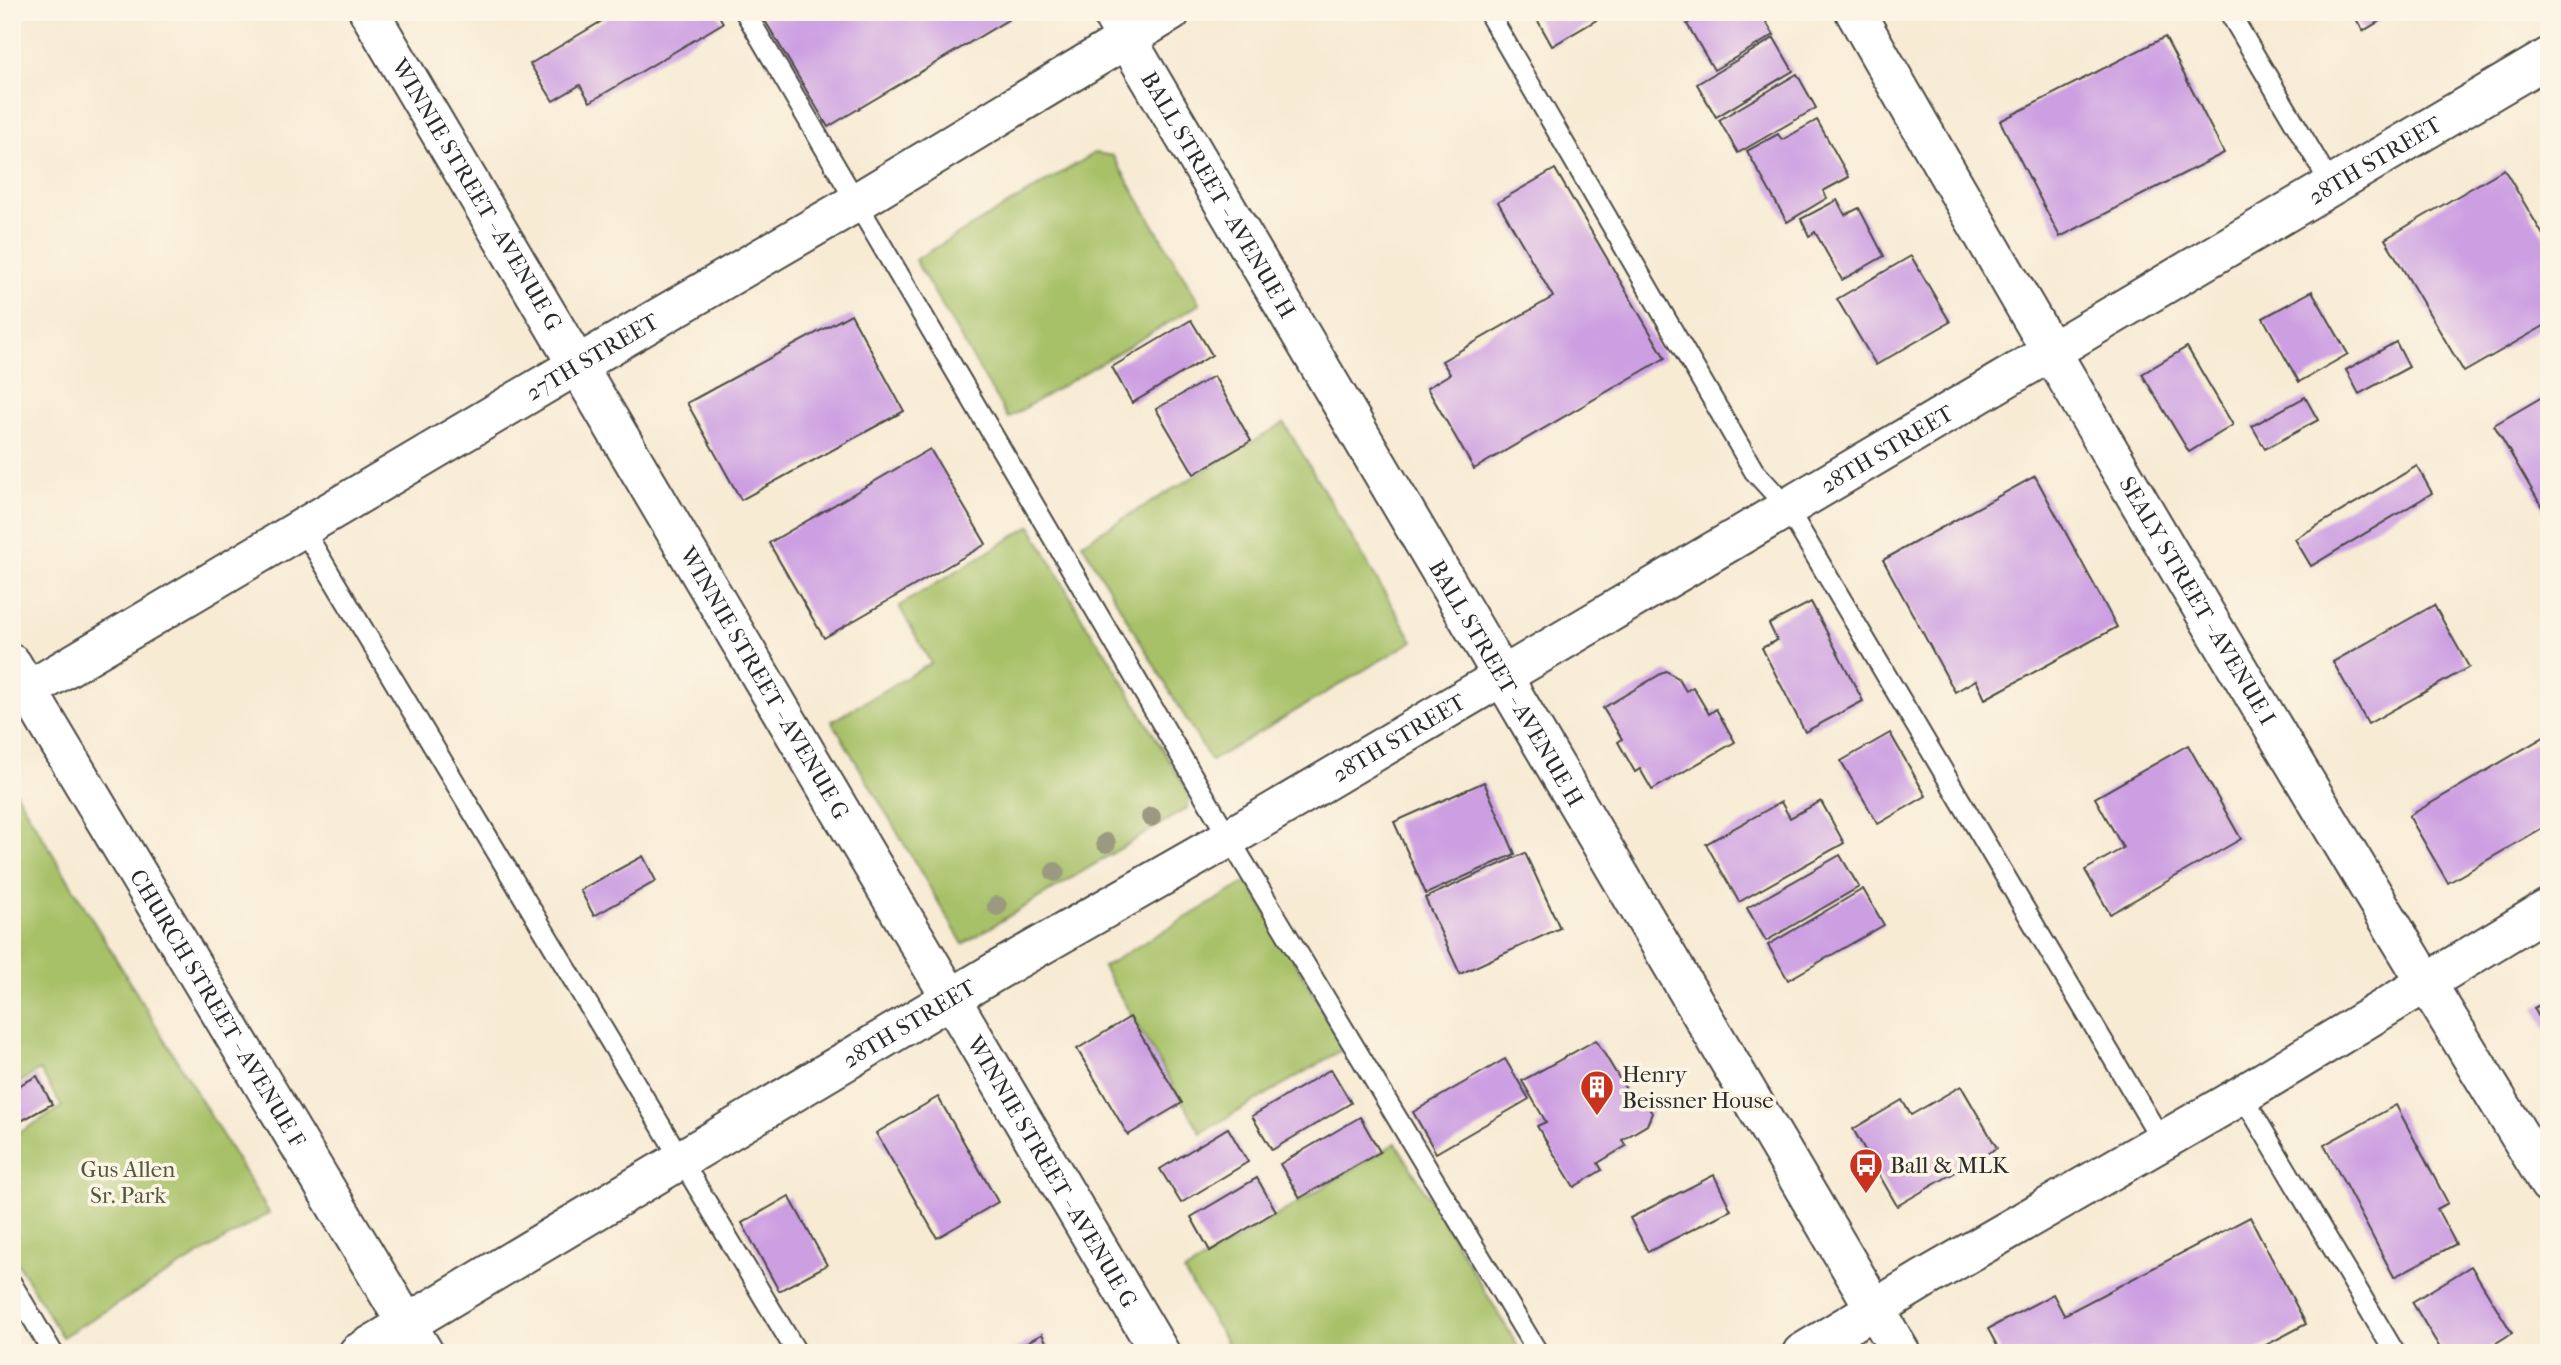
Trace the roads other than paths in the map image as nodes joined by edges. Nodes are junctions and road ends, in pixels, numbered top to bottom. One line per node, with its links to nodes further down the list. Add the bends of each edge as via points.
1 (369, 12): 12 (street, WINNIE STREET - AVENUE G)
2 (745, 12): 10 (lane)
3 (1171, 12): 7 (street, 27TH STREET)
4 (1488, 12): 13 (lane, via 1754,471)
5 (1855, 12): 11 (street, SEALY STREET - AVENUE I)
6 (2229, 12): 9 (lane)
7 (1119, 25): 10 (street, 27TH STREET); 15 (street, BALL STREET - AVENUE H)
8 (2549, 57): 9 (street, 28TH STREET)
9 (2332, 186): 11 (street, 28TH STREET)
10 (857, 202): 12 (street, 27TH STREET); 17 (lane)
11 (2049, 351): 13 (street, 28TH STREET); 19 (street, SEALY STREET - AVENUE I)
12 (579, 364): 14 (street, 27TH STREET); 20 (street, WINNIE STREET - AVENUE G)
13 (1786, 506): 15 (street, 28TH STREET); 22 (lane)
14 (303, 529): 16 (street, 27TH STREET); 23 (lane)
15 (1501, 675): 17 (street, 28TH STREET); 26 (street, BALL STREET - AVENUE H)
16 (18, 685): 27 (street, CHURCH STREET - AVENUE F)
17 (1229, 838): 20 (street, 28TH STREET); 32 (lane)
18 (2549, 908): 19 (street)
19 (2425, 982): 21 (street); 24 (street, SEALY STREET - AVENUE I)
20 (950, 1000): 23 (street, 28TH STREET); 31 (street, WINNIE STREET - AVENUE G)
21 (2242, 1095): 22 (street); 35 (lane)
22 (2162, 1141): 26 (street)
23 (680, 1160): 27 (street, 28TH STREET); 30 (lane)
24 (2549, 1184)
25 (12, 1284): 28 (lane)
26 (1875, 1309): 33 (street); 34 (street, BALL STREET - AVENUE H)
27 (416, 1338): 29 (street, 28TH STREET)
28 (53, 1353)
29 (358, 1353)
30 (797, 1353)
31 (1160, 1353)
32 (1538, 1353)
33 (1802, 1353)
34 (1901, 1353)
35 (2395, 1353)

